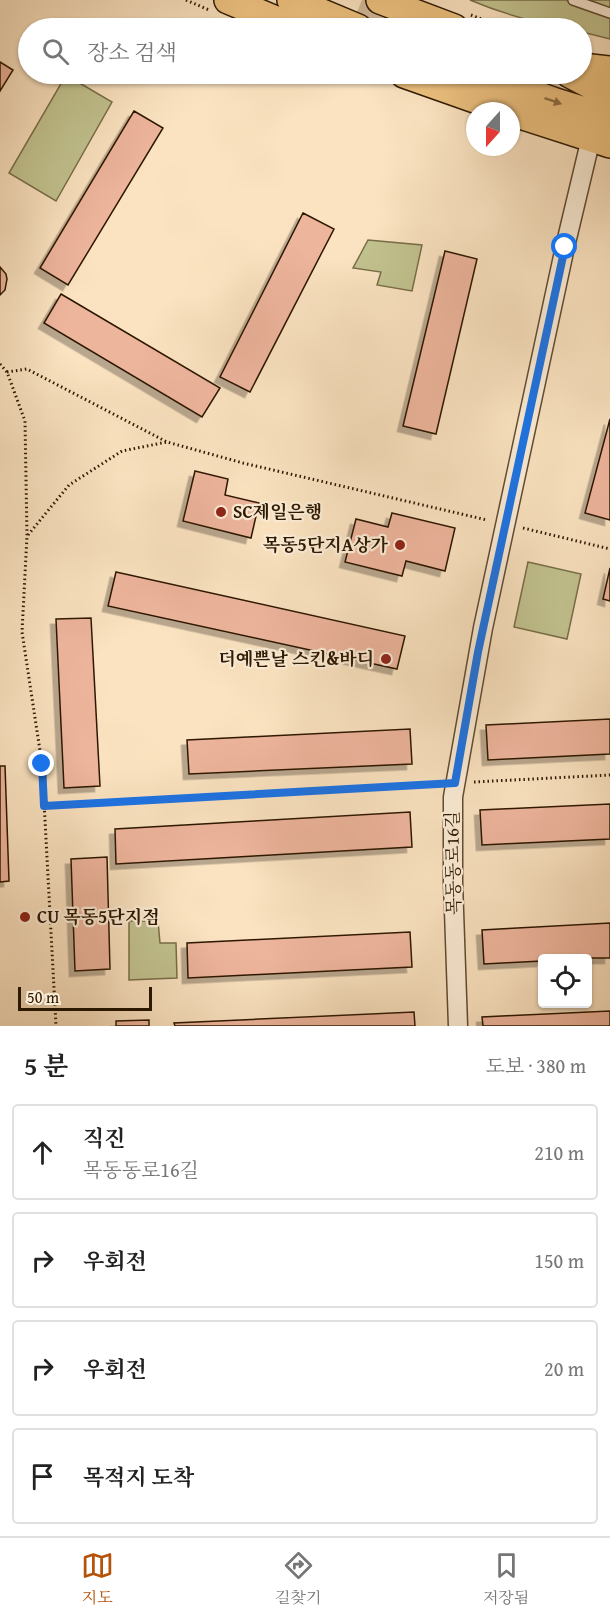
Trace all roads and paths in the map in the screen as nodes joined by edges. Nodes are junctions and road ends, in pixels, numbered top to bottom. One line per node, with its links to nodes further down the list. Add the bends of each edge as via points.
1 (228, 0): 6 (main road)
2 (291, 0): 7 (main road)
3 (380, 0): 8 (main road)
4 (573, 0): 5 (lane)
5 (610, 14)
6 (271, 18)
7 (334, 18)
8 (450, 18)
9 (592, 69): 10 (main road)
10 (610, 70)
11 (433, 84): 15 (main road)
12 (506, 84): 17 (main road, one-way to 17)
13 (589, 84): 14 (main road)
14 (610, 95)
15 (484, 102)
16 (520, 114): 18 (main road)
17 (610, 119)
18 (601, 141): 22 (street, 목동동로16길, via 565,247)
19 (0, 364): 20 (path)
20 (7, 372): 21 (path, via 27,369); 23 (path, via 25,421)
21 (166, 442): 22 (path); 23 (path, via 122,451 69,485)
22 (505, 524): 24 (path); 26 (street, 목동동로16길)
23 (27, 536): 27 (path, via 22,632 42,764)
24 (610, 549)
25 (610, 775): 26 (path)
26 (455, 783): 27 (path); 29 (street, 목동동로16길, via 453,882)
27 (44, 806): 28 (path)
28 (56, 1026)
29 (458, 1026)

